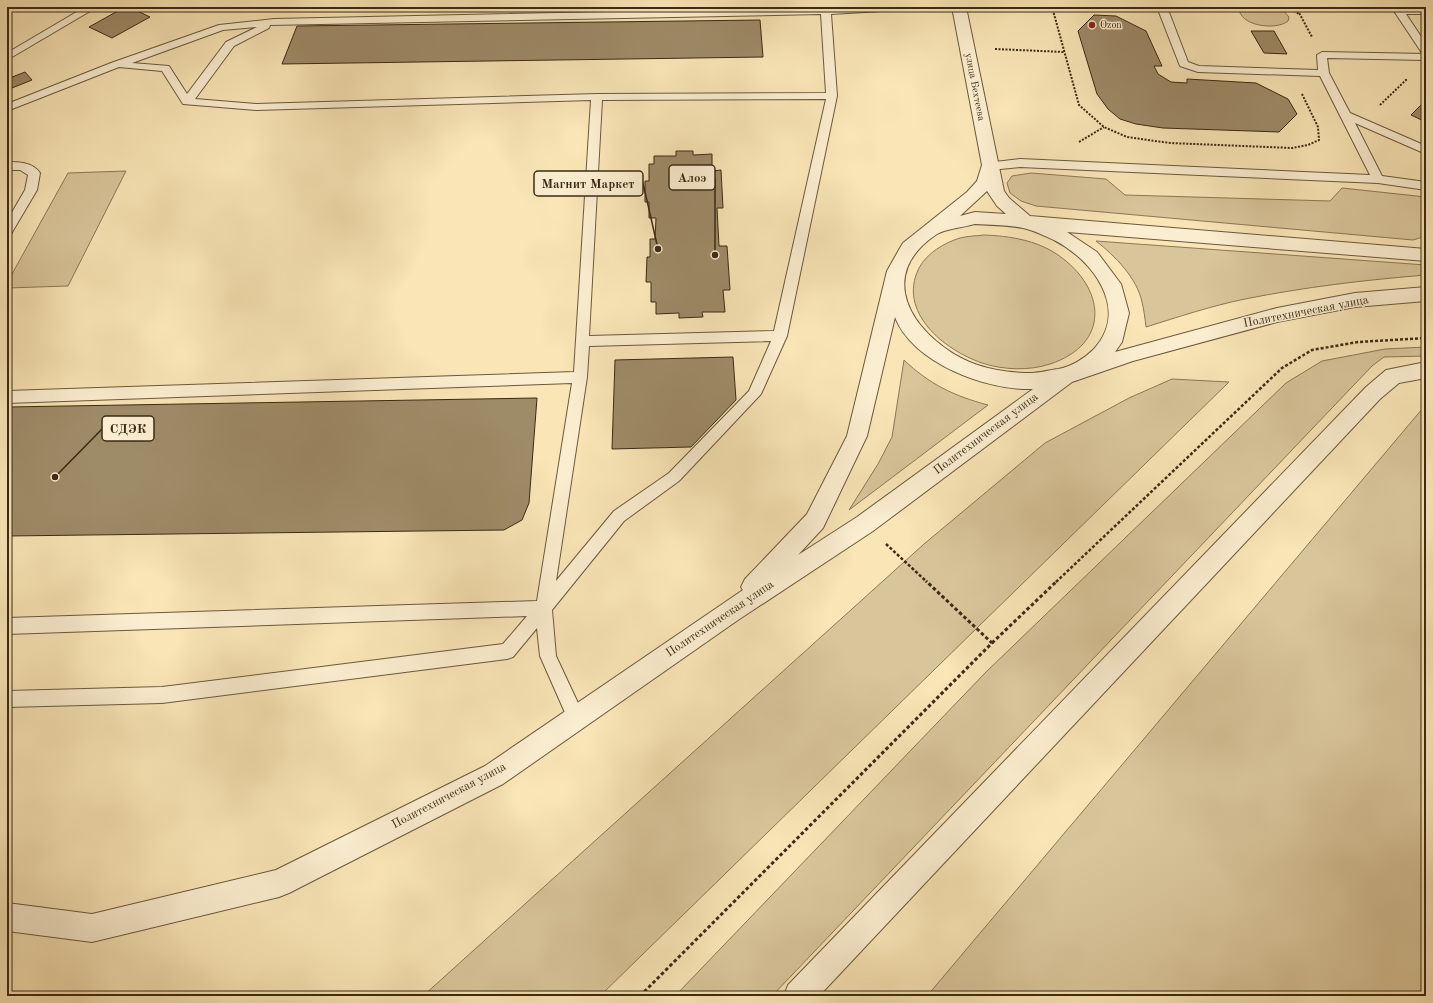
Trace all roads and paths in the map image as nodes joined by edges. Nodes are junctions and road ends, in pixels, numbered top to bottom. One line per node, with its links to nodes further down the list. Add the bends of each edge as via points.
1 (92, 7): 17 (lane)
2 (899, 7): 8 (lane)
3 (959, 7): 12 (street, улица Бехтеева)
4 (1050, 7): 14 (path)
5 (1162, 7): 19 (lane, via 1184,64 1198,69)
6 (1288, 7): 10 (path)
7 (1296, 7): 10 (path)
8 (826, 11): 11 (lane); 22 (lane)
9 (1426, 11): 13 (lane, via 1399,11)
10 (1300, 15): 15 (path)
11 (274, 22): 18 (lane, via 222,27); 24 (lane, via 230,44)
12 (967, 48): 14 (path); 30 (street, улица Бехтеева)
13 (1426, 51)
14 (1064, 52): 19 (path, via 1079,105 1094,119 1104,127 1127,137 1170,143 1292,148 1319,140 1318,127)
15 (1322, 55): 16 (lane); 20 (lane)
16 (1426, 57)
17 (7, 58)
18 (115, 64): 24 (lane, via 165,68); 25 (lane)
19 (1291, 72): 20 (lane)
20 (1324, 73): 26 (lane)
21 (1410, 76): 27 (path)
22 (832, 96): 23 (lane); 39 (lane)
23 (596, 97): 24 (lane, via 256,106); 41 (lane)
24 (187, 102)
25 (7, 108)
26 (1345, 115): 27 (lane); 31 (lane)
27 (1362, 122): 28 (lane)
28 (1426, 150)
29 (7, 166): 35 (lane, via 22,166 34,173 31,190)
30 (990, 166): 31 (lane, via 1020,163); 33 (street, улица Бехтеева, via 996,191 1003,202); 34 (street, via 985,183)
31 (1378, 179): 32 (lane)
32 (1426, 186)
33 (1025, 222): 34 (street, via 975,218); 36 (street); 43 (street, via 1061,236 1091,257 1112,284 1119,313 1112,342 1094,362)
34 (931, 230): 37 (street, via 908,248)
35 (7, 231)
36 (1426, 256)
37 (896, 271): 43 (street, via 896,296 906,322 927,346 957,365 1000,378 1031,381); 48 (street, via 854,443 815,521)
38 (1426, 294): 43 (street, Политехническая улица, via 1355,300 1277,315 1132,354)
39 (780, 336): 41 (lane); 47 (lane, via 754,394 674,477 619,516)
40 (1426, 338): 50 (path, via 1358,342 1312,350 1282,368)
41 (582, 341): 44 (lane)
42 (1426, 370): 55 (street, via 1393,376 1373,393)
43 (1065, 376): 46 (street, Политехническая улица)
44 (580, 377): 45 (lane); 47 (lane)
45 (7, 397)
46 (865, 524): 48 (street, Политехническая улица); 50 (path)
47 (544, 608): 49 (lane); 51 (lane, via 507,651 162,695); 52 (lane, via 548,656)
48 (730, 612): 52 (street, Политехническая улица)
49 (7, 626)
50 (992, 643): 54 (path)
51 (7, 700)
52 (576, 718): 53 (street, Политехническая улица, via 494,775 279,883 92,928)
53 (7, 917)
54 (640, 996)
55 (799, 996)

